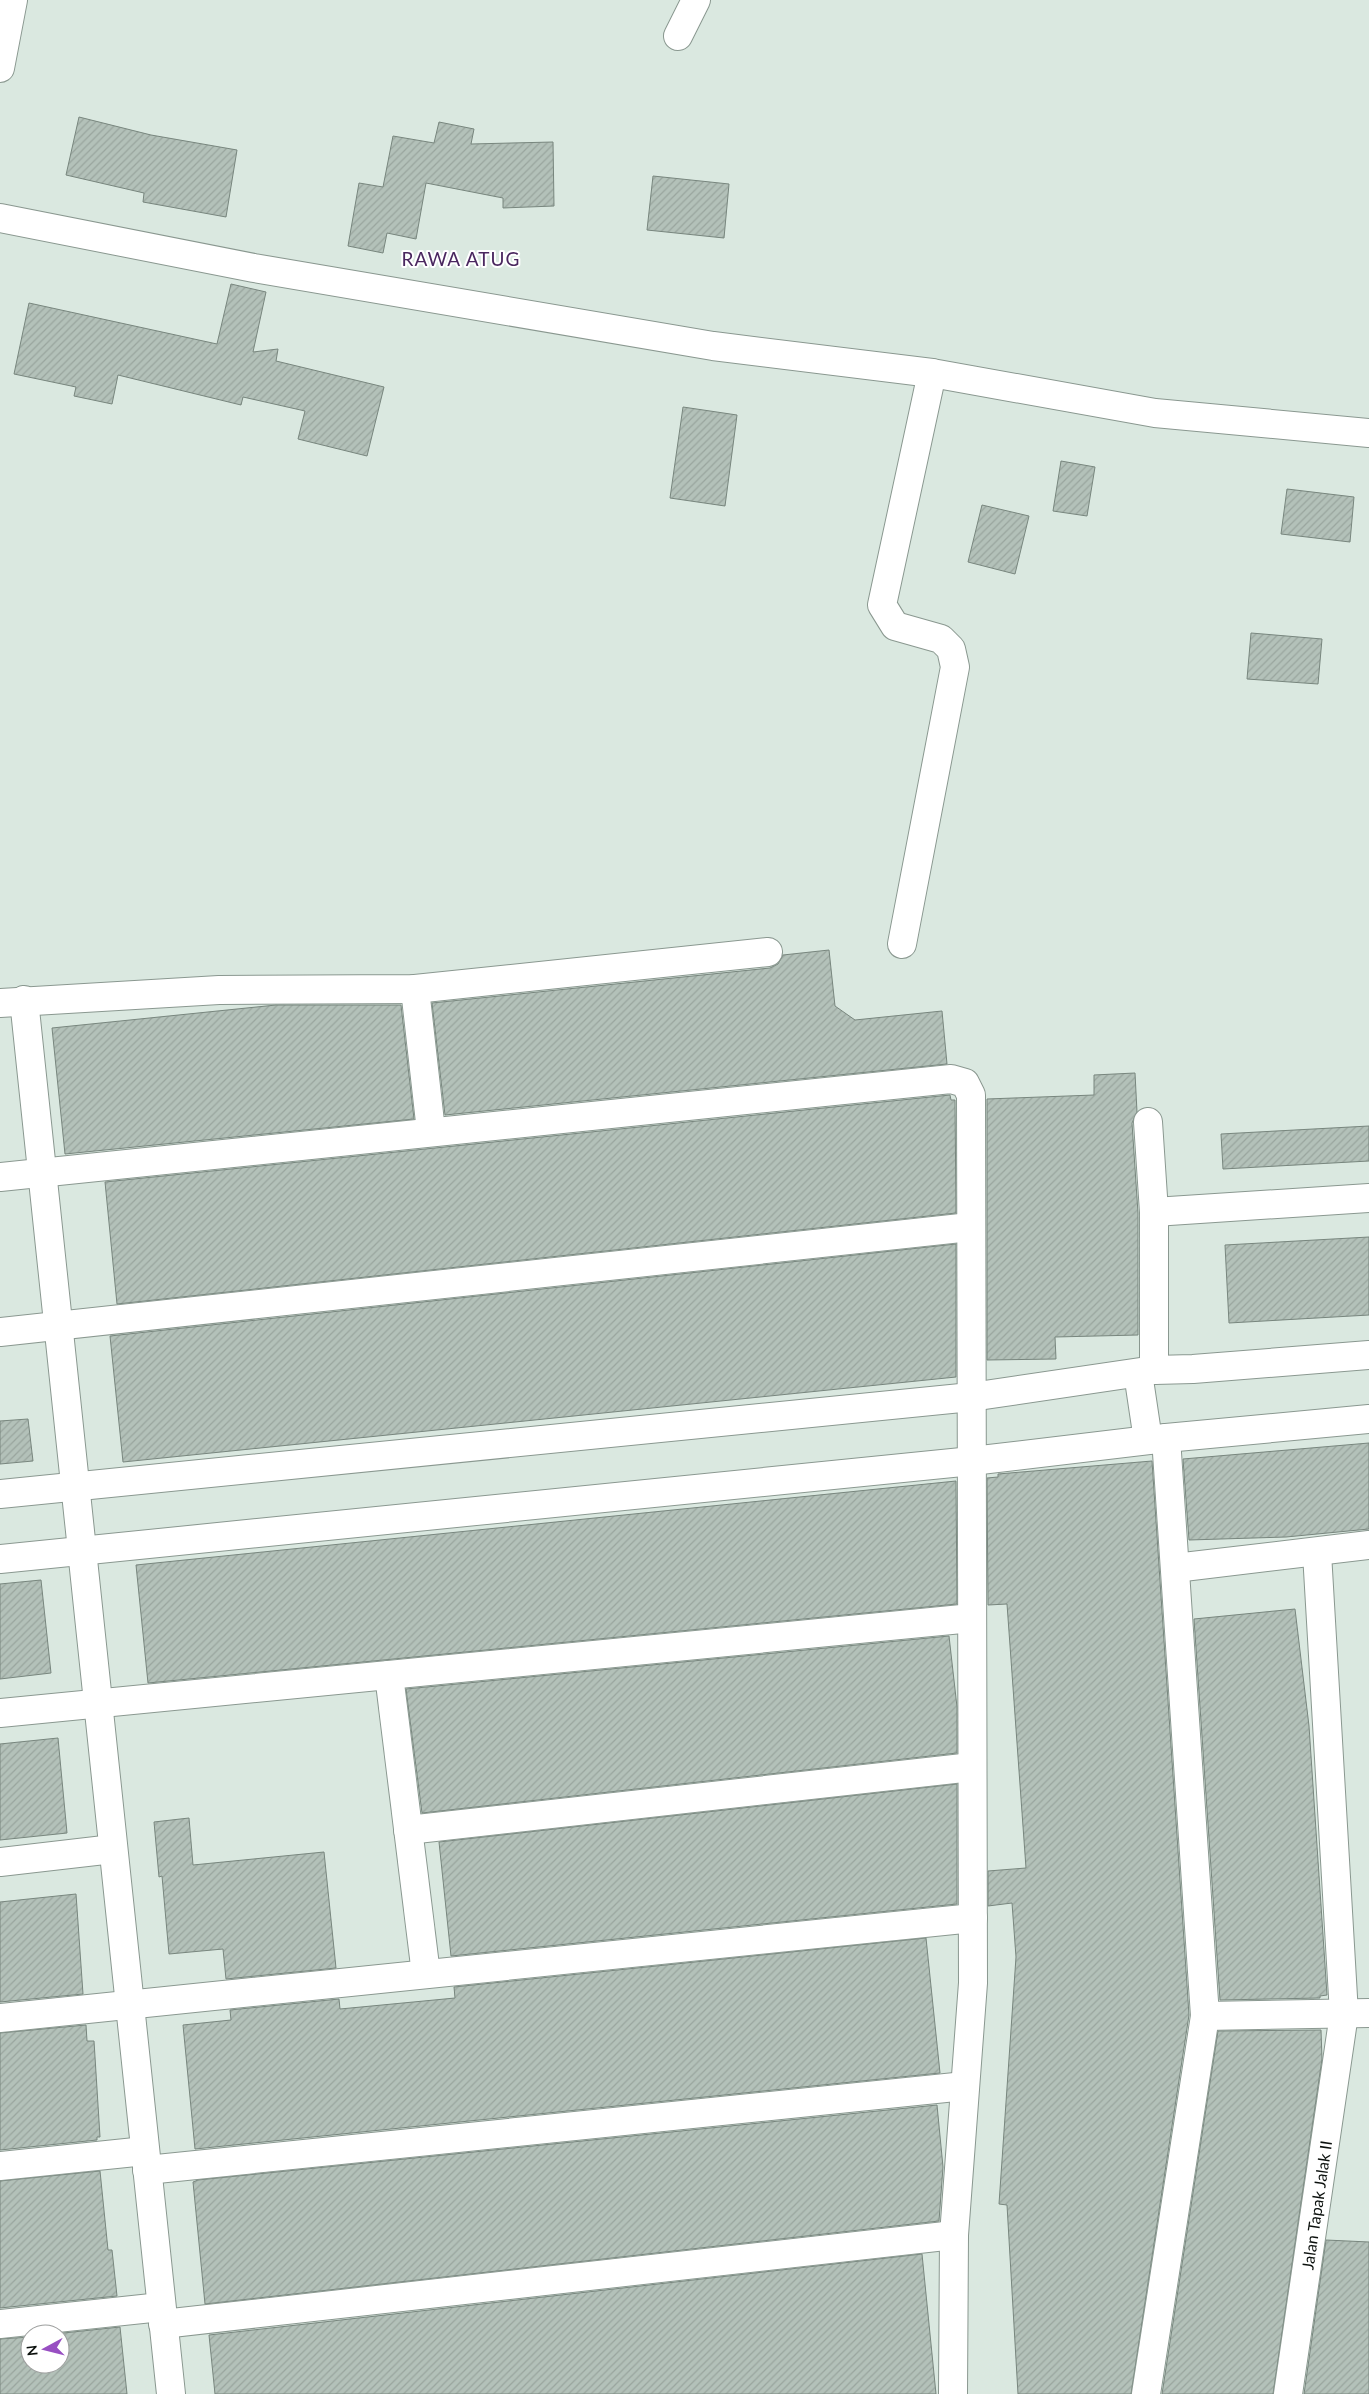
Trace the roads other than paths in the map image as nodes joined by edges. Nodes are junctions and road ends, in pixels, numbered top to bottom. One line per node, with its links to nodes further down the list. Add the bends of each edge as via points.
1 (13, 0): 4 (street)
2 (696, 0): 3 (street)
3 (678, 36)
4 (0, 68)
5 (0, 218): 6 (street, via 254,268 713,346)
6 (932, 373): 7 (street, via 1156,413); 8 (street, via 882,605 895,626 941,639 951,649 955,666)
7 (1369, 434)
8 (902, 944)
9 (768, 952): 10 (street)
10 (415, 989): 11 (street, via 219,990); 13 (street)
11 (12, 1001): 14 (street)
12 (1148, 1122): 17 (street)
13 (431, 1131): 14 (street); 18 (street, via 951,1079 966,1083 972,1095)
14 (42, 1172): 15 (street); 19 (street)
15 (0, 1177)
16 (1369, 1198): 17 (street)
17 (1154, 1212): 22 (street)
18 (970, 1227): 19 (street); 23 (street)
19 (58, 1326): 20 (street); 27 (street)
20 (0, 1332)
21 (1369, 1356): 22 (street, via 1193,1369)
22 (1144, 1377): 23 (street); 25 (street)
23 (971, 1402): 26 (street); 27 (street)
24 (1369, 1419): 25 (street)
25 (1153, 1435): 26 (street); 33 (street)
26 (971, 1457): 30 (street); 34 (street)
27 (75, 1487): 28 (street); 30 (street)
28 (0, 1494)
29 (1369, 1545): 31 (street)
30 (82, 1551): 32 (street); 36 (street)
31 (1317, 1553): 33 (street); 45 (street, Jalan Tapak Jalak II)
32 (0, 1559)
33 (1175, 1568): 46 (street)
34 (972, 1618): 35 (street); 38 (street)
35 (389, 1675): 36 (street); 39 (street)
36 (98, 1704): 37 (street); 40 (street)
37 (0, 1713)
38 (972, 1767): 39 (street); 42 (street)
39 (408, 1830): 43 (street)
40 (113, 1849): 41 (street); 44 (street)
41 (0, 1862)
42 (973, 1918): 43 (street); 48 (street, via 973,1983)
43 (426, 1974): 44 (street)
44 (129, 2005): 47 (street); 49 (street)
45 (1356, 2014): 46 (street); 57 (street, Jalan Tapak Jalak II)
46 (1205, 2016): 56 (street)
47 (0, 2018)
48 (966, 2086): 49 (street); 51 (street)
49 (146, 2160): 50 (street); 52 (street)
50 (0, 2166)
51 (954, 2235): 52 (street); 55 (street)
52 (162, 2315): 53 (street); 54 (street)
53 (0, 2324)
54 (170, 2394)
55 (953, 2394)
56 (1146, 2394)
57 (1288, 2394)

